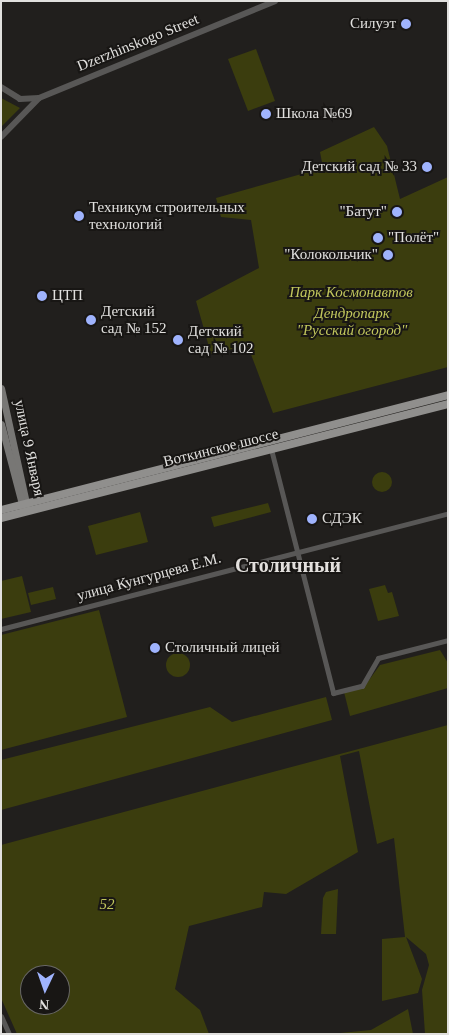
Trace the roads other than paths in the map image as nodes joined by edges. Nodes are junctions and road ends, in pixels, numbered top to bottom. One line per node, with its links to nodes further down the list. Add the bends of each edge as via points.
1 (275, 1): 3 (street, Dzerzhinskogo Street)
2 (1, 86): 3 (street, Dzerzhinskogo Street, via 20,99)
3 (39, 98): 4 (street, Dzerzhinskogo Street)
4 (2, 134)
5 (1, 388): 10 (main road, улица 9 Января)
6 (448, 395): 10 (main road, Воткинское шоссе)
7 (448, 404): 9 (main road, Воткинское шоссе)
8 (1, 424): 10 (main road, улица 9 Января)
9 (271, 449): 12 (main road, Воткинское шоссе); 15 (street)
10 (24, 504): 11 (main road, Воткинское шоссе); 12 (main road, улица 9 Января)
11 (1, 510)
12 (26, 512): 14 (main road, Воткинское шоссе)
13 (448, 513): 15 (street, улица Кунгурцева Е.М.)
14 (1, 518)
15 (297, 552): 16 (street, улица Кунгурцева Е.М.); 17 (street, via 333,693 362,686 378,658)
16 (1, 629)
17 (448, 640)
18 (1, 1016): 19 (street)
19 (9, 1034)

